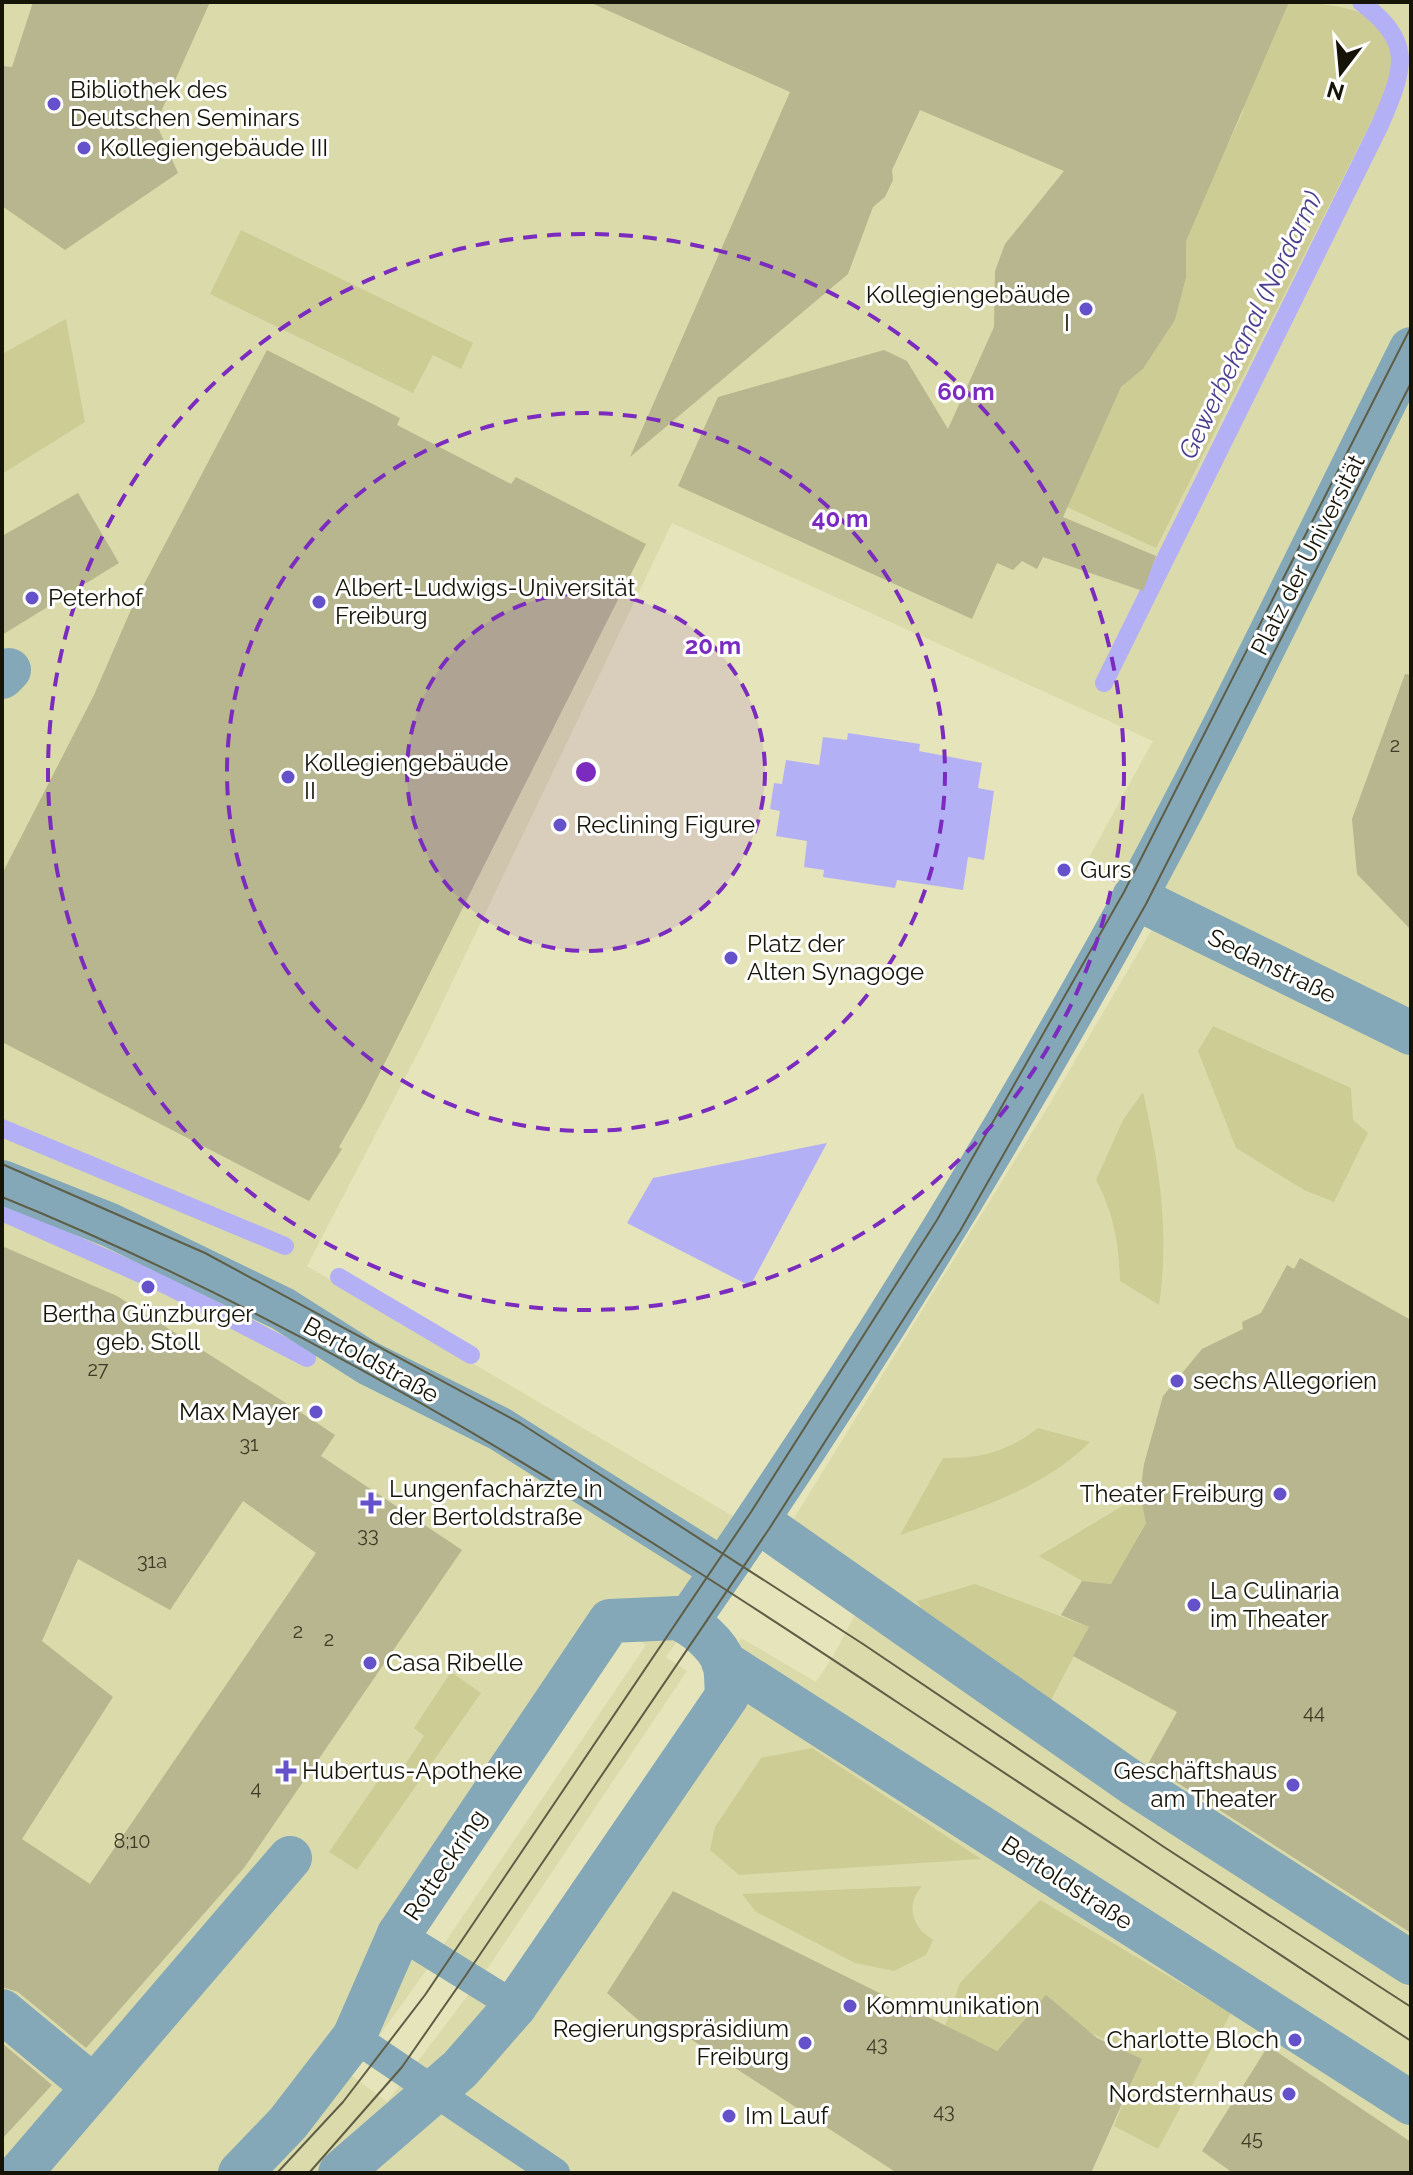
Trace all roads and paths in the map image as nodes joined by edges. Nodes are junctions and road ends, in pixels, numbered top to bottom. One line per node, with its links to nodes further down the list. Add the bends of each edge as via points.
1 (1411, 349): 2 (street, Platz der Universität)
2 (1134, 897): 3 (street, Sedanstraße); 5 (street, via 948,1225)
3 (1411, 1033)
4 (2, 1182): 6 (street, Bertoldstraße, via 110,1225 283,1309 368,1363 500,1429)
5 (758, 1521): 6 (street); 11 (street, via 1134,1784)
6 (723, 1570): 7 (street)
7 (687, 1622): 8 (street); 10 (street, Rotteckring, via 610,1621)
8 (723, 1662): 12 (street, via 727,1696); 17 (street, Bertoldstraße)
9 (290, 1858): 15 (street)
10 (399, 1934): 12 (lane); 14 (street, Rotteckring)
11 (1411, 1963)
12 (515, 2006): 16 (street)
13 (2, 2011): 15 (street)
14 (354, 2037): 16 (lane); 19 (street, Rotteckring, via 288,2123)
15 (94, 2087): 18 (street)
16 (435, 2092): 20 (street); 21 (lane)
17 (1411, 2103)
18 (20, 2173)
19 (240, 2173)
20 (340, 2173)
21 (555, 2173)

